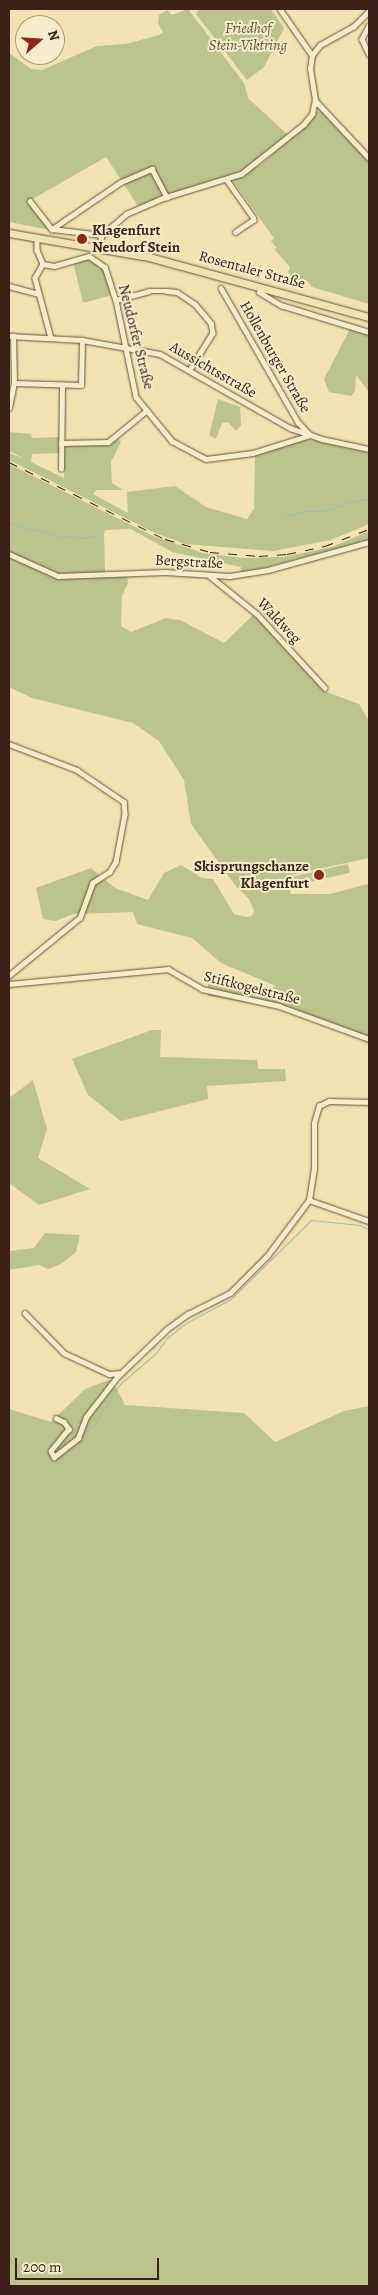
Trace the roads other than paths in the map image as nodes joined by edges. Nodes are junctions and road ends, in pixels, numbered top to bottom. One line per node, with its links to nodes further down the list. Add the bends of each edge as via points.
1 (280, 9): 5 (street)
2 (369, 11): 5 (street, via 353,27 320,45)
3 (369, 26): 4 (street, via 362,39)
4 (369, 54)
5 (312, 55): 6 (street, via 310,69)
6 (315, 100): 7 (street); 8 (street, via 312,114 304,124 253,168)
7 (369, 158)
8 (227, 180): 9 (street); 12 (street, via 254,220)
9 (167, 196): 11 (street, via 152,169 121,182); 14 (street, via 126,214)
10 (30, 201): 11 (street)
11 (52, 229): 14 (street)
12 (236, 232)
13 (9, 233): 15 (main road, Rosentaler Straße)
14 (102, 235): 16 (street)
15 (37, 238): 16 (main road, Rosentaler Straße); 17 (street, via 37,250)
16 (98, 248): 23 (main road, Rosentaler Straße, via 200,269)
17 (43, 264): 21 (street, via 36,273); 22 (street, Neudorfer Straße, via 54,266 78,257 94,257 105,267)
18 (9, 286): 21 (street)
19 (221, 288): 34 (street, Hollenburger Straße, via 298,422)
20 (259, 292): 24 (street, via 281,305)
21 (38, 294): 26 (street)
22 (116, 300): 28 (street, Neudorfer Straße); 29 (street, via 157,290 177,292 195,304 210,323 213,333)
23 (369, 317)
24 (369, 332)
25 (11, 336): 26 (street, Aussichtsstraße); 30 (street)
26 (51, 338): 27 (street, Aussichtsstraße)
27 (82, 340): 28 (street, Aussichtsstraße); 31 (street, via 81,385)
28 (125, 346): 29 (street, Aussichtsstraße, via 160,354); 33 (street, Neudorfer Straße, via 133,388)
29 (190, 370): 34 (street, Aussichtsstraße, via 245,404)
30 (14, 383): 31 (street); 32 (street)
31 (62, 385): 35 (street)
32 (9, 408)
33 (146, 411): 34 (street, Neudorfer Straße, via 172,441 206,459 253,453); 35 (street, via 108,442)
34 (310, 435): 36 (street, Hollenburger Straße)
35 (61, 443): 37 (street)
36 (369, 449)
37 (61, 470)
38 (369, 542): 40 (street, Bergstraße, via 268,570)
39 (9, 554): 40 (street, Bergstraße, via 58,576 165,572)
40 (210, 576): 41 (street, Waldweg, via 253,610)
41 (325, 688)
42 (9, 744): 43 (street, via 77,770 124,802 125,814 116,862 110,872 89,889 80,918)
43 (9, 976)
44 (9, 984): 45 (street, Stiftkogelstraße, via 168,969 202,989 279,1006)
45 (369, 1039)
46 (369, 1102): 47 (street, via 330,1101 317,1109)
47 (312, 1189): 48 (street); 49 (street)
48 (309, 1200): 49 (street); 52 (street, via 246,1279 221,1299 177,1321)
49 (318, 1202): 50 (street)
50 (369, 1221)
51 (25, 1313): 52 (street, via 64,1353 109,1374)
52 (121, 1373): 53 (street, via 86,1417 78,1438 54,1457 51,1451 69,1429)
53 (56, 1418)

